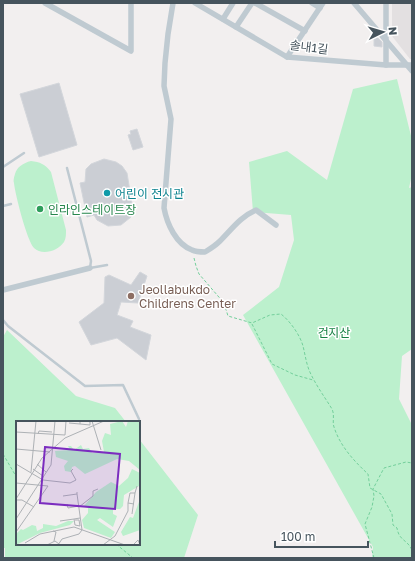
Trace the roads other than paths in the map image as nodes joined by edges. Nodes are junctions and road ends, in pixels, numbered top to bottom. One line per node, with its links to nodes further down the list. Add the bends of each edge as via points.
1 (45, 3): 2 (street, via 131,51)
2 (131, 3)
3 (173, 3): 25 (street, via 164,86 171,120 164,208 172,232 189,249 205,252 220,242 246,214 256,210)
4 (233, 3): 12 (street)
5 (252, 3): 13 (street)
6 (255, 3): 14 (street)
7 (312, 3): 11 (street)
8 (354, 3): 15 (street)
9 (386, 3): 15 (street)
10 (197, 4): 12 (street, 솔내1길)
11 (322, 5): 14 (street)
12 (223, 19): 13 (street, 솔내1길)
13 (236, 27): 16 (street, 솔내1길)
14 (305, 31): 16 (street)
15 (386, 40): 17 (street); 18 (street)
16 (287, 57): 18 (street, 솔내1길)
17 (410, 65): 18 (street, 솔내1길); 19 (street)
18 (386, 66)
19 (412, 71)
20 (24, 153): 21 (lane)
21 (3, 167)
22 (67, 168): 27 (lane, via 91,261)
23 (11, 204): 24 (lane)
24 (3, 206)
25 (276, 225)
26 (107, 265): 27 (lane)
27 (90, 268): 28 (street)
28 (3, 290)
29 (3, 320): 30 (lane, via 85,386 122,385)
30 (139, 419)

